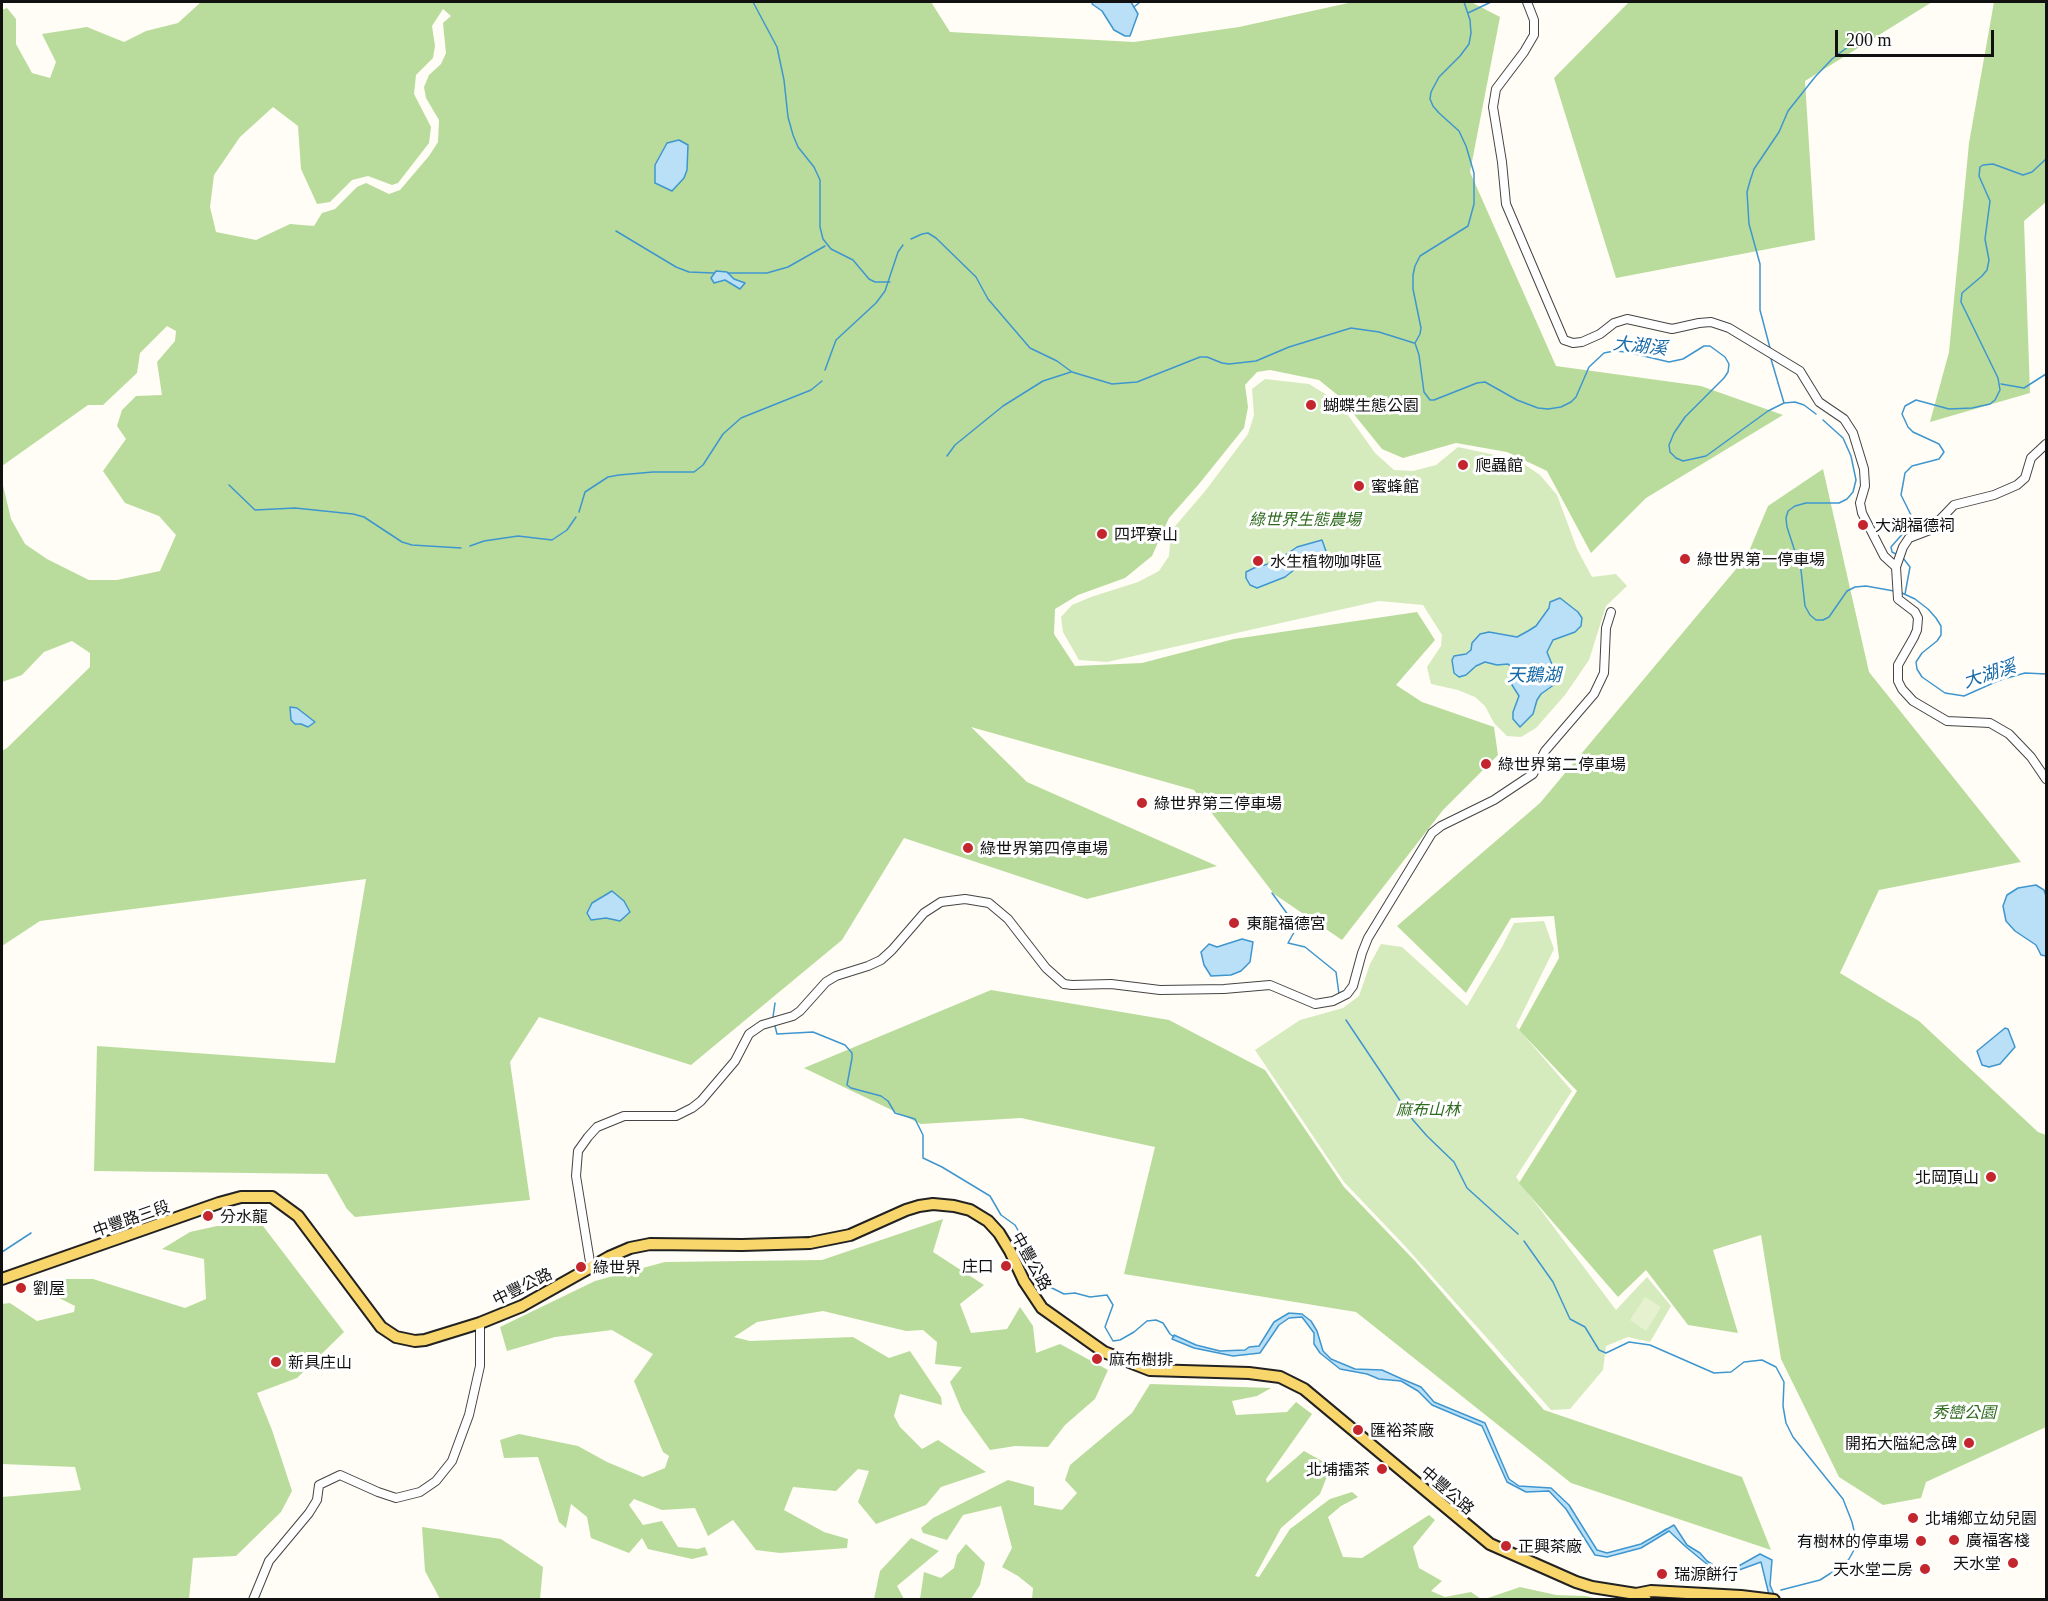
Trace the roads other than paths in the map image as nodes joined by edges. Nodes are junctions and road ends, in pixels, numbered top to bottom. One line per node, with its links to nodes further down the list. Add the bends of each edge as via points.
1 (1527, 2): 3 (street, via 1534,34 1496,89 1493,107 1506,204 1560,334 1567,342 1582,342 1627,319 1672,329 1711,322 1729,328 1800,371 1819,402 1844,419 1853,433 1864,469 1860,507 1882,551)
2 (2046, 444): 3 (street, via 2031,458 2025,478 2017,485 1951,507 1930,530 1909,538)
3 (1896, 567): 5 (street, via 1900,601 1918,618 1917,630 1898,665 1898,681 1906,695 1947,721 1990,723 2002,729 2017,740)
4 (1611, 612): 7 (street, via 1606,628 1604,673 1594,694 1545,751 1533,774 1432,833 1368,938 1347,994 1315,1004 1270,985 1160,990 1064,984 1046,968 1008,919 988,903 965,899 941,902 924,913 881,960 836,976 793,1016 762,1025 748,1034 735,1061 692,1108 676,1116 624,1116 597,1127 578,1150 576,1176)
5 (2046, 779)
6 (272, 1197): 8 (main road, 中豐路三段, via 241,1197 219,1203); 9 (main road, 中豐公路, via 298,1216 374,1319 389,1333 407,1340 425,1340)
7 (591, 1268): 9 (main road, 中豐公路, via 522,1306); 10 (main road, 中豐公路, via 630,1248 650,1244 810,1243 850,1235 919,1206 933,1204 970,1210 983,1216 999,1233 1042,1308 1104,1352 1150,1370 1280,1377 1304,1389 1490,1544 1576,1582)
8 (2, 1279)
9 (480, 1323): 11 (street, via 480,1366 469,1415 452,1461 436,1481 420,1492 396,1498 340,1476 319,1485 317,1500 269,1561)
10 (1641, 1597): 12 (main road, 中豐公路, via 1650,1591)
11 (253, 1599)
12 (1774, 1599)

